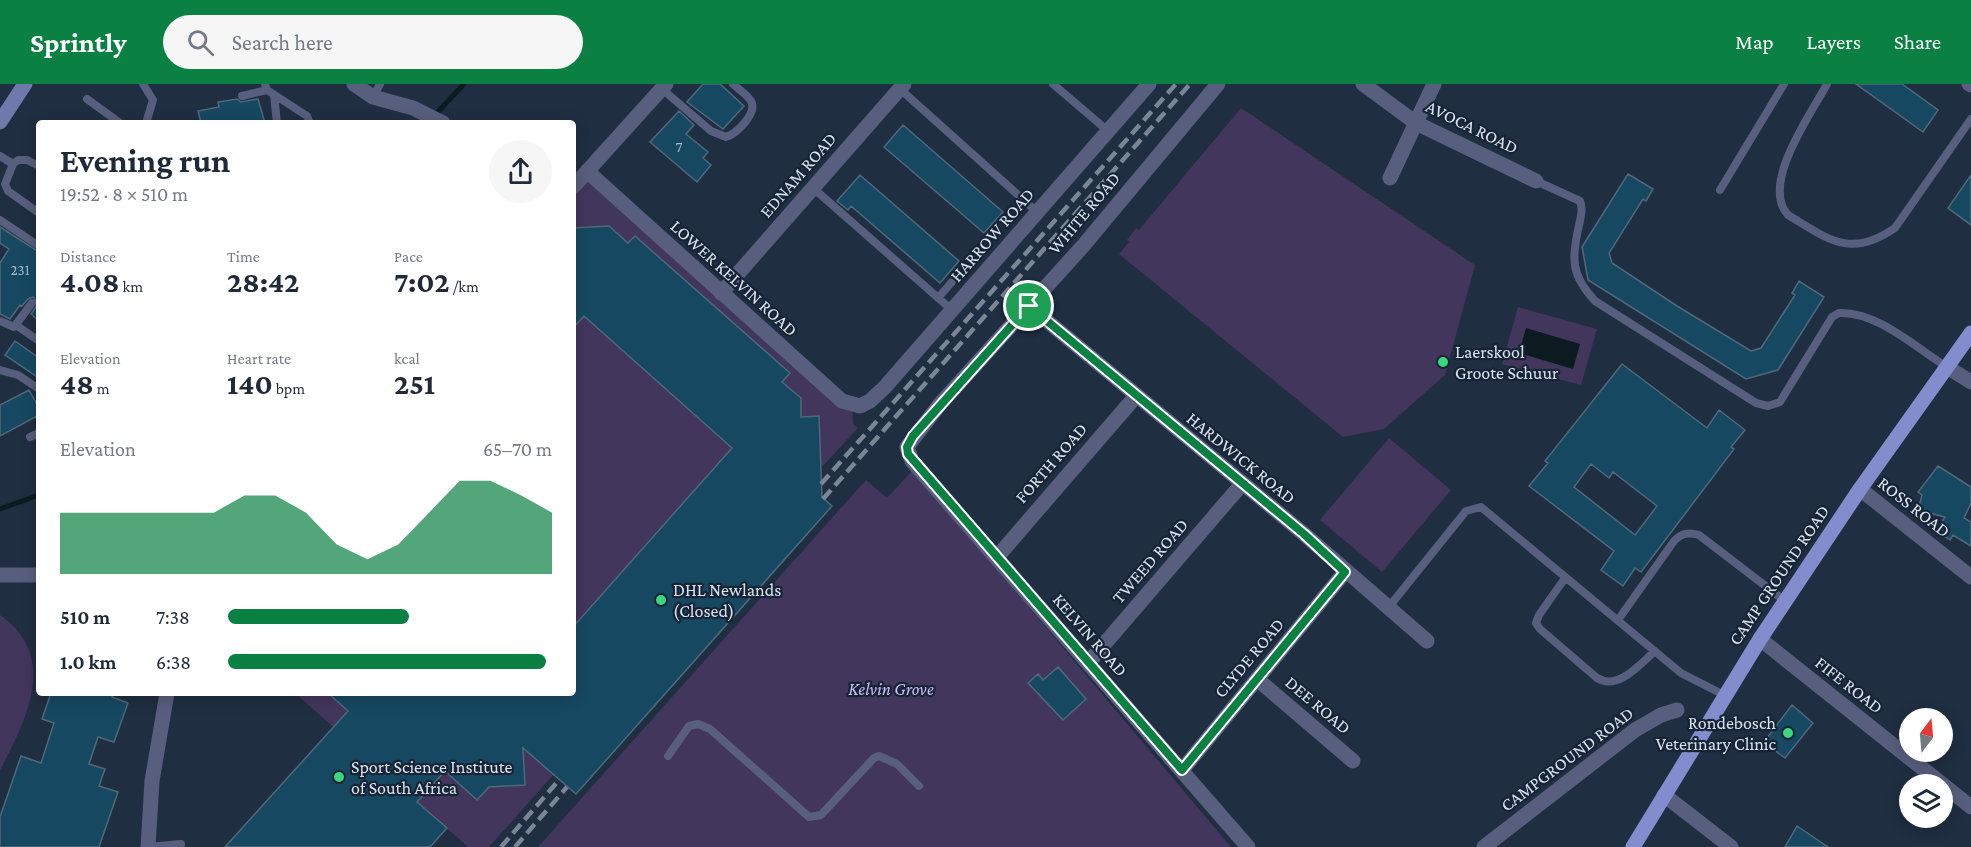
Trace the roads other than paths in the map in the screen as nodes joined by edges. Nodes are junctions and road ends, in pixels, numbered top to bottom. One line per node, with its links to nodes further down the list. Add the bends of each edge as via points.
1 (25, 84): 24 (main road)
2 (143, 84): 20 (lane, via 153,100)
3 (354, 84): 15 (street)
4 (733, 84): 12 (lane, via 750,99 752,107 749,117 726,137 711,131)
5 (1053, 84): 26 (lane)
6 (1149, 84): 26 (street, HARROW ROAD)
7 (1218, 84): 44 (street, WHITE ROAD)
8 (1363, 84): 25 (street, AVOCA ROAD)
9 (1434, 84): 25 (street)
10 (1784, 84): 35 (lane)
11 (1827, 84): 18 (lane, via 1792,148 1779,192 1788,214 1843,245 1866,243 1895,228)
12 (664, 86): 30 (street)
13 (902, 86): 34 (street, EDNAM ROAD); 37 (lane)
14 (269, 90): 16 (lane); 21 (lane); 22 (lane)
15 (376, 90): 23 (street)
16 (242, 96)
17 (87, 99): 19 (lane)
18 (1971, 119)
19 (116, 120)
20 (147, 120)
21 (276, 120)
22 (308, 120)
23 (436, 120)
24 (0, 122)
25 (1416, 123): 31 (street); 32 (street, AVOCA ROAD)
26 (1108, 131): 37 (street, HARROW ROAD)
27 (0, 156): 28 (lane)
28 (13, 164): 29 (lane, via 22,159); 36 (lane, via 5,180 6,188)
29 (36, 165)
30 (587, 171): 33 (street); 41 (street, LOWER KELVIN ROAD)
31 (1390, 178)
32 (1536, 181): 50 (lane, via 1580,201 1574,266 1578,281 1595,301 1756,403 1768,406 1780,402 1832,317 1839,313 1880,325)
33 (576, 184)
34 (813, 188): 41 (street, EDNAM ROAD); 42 (lane)
35 (1720, 190)
36 (36, 211)
37 (1037, 212): 45 (street, HARROW ROAD)
38 (0, 220): 39 (lane)
39 (36, 244)
40 (957, 276): 42 (lane)
41 (721, 293): 55 (street, LOWER KELVIN ROAD, via 843,400)
42 (938, 298): 45 (lane)
43 (32, 303): 47 (lane)
44 (1029, 306): 54 (street, HARDWICK ROAD); 58 (street, WHITE ROAD, via 940,404)
45 (952, 310): 55 (street, HARROW ROAD, via 885,387)
46 (0, 321): 47 (lane, via 11,327)
47 (16, 325): 49 (lane)
48 (1971, 333): 50 (main road, CAMP GROUND ROAD)
49 (36, 339)
50 (1947, 367): 52 (street); 60 (main road, CAMP GROUND ROAD)
51 (0, 370): 53 (lane, via 18,375)
52 (1971, 382)
53 (36, 387)
54 (1136, 396): 59 (street, HARDWICK ROAD); 61 (street, FORTH ROAD)
55 (860, 406)
56 (36, 434): 57 (lane)
57 (30, 437)
58 (907, 447): 61 (street, KELVIN ROAD, via 912,462)
59 (1242, 484): 62 (street, HARDWICK ROAD); 73 (street, TWEED ROAD)
60 (1860, 489): 65 (street, ROSS ROAD); 67 (main road, CAMP GROUND ROAD)
61 (997, 557): 73 (street, KELVIN ROAD)
62 (1345, 572): 68 (street, HARDWICK ROAD); 74 (street, CLYDE ROAD)
63 (0, 575): 64 (street)
64 (36, 575)
65 (1971, 577)
66 (1565, 578): 68 (lane, via 1490,512 1476,506 1466,511); 69 (lane); 72 (lane, via 1536,623 1598,678 1618,680)
67 (1785, 601): 69 (lane, via 1691,532 1674,541); 70 (main road, CAMP GROUND ROAD)
68 (1388, 608): 71 (street, HARDWICK ROAD)
69 (1618, 620): 72 (lane)
70 (1760, 639): 75 (main road, CAMP GROUND ROAD); 83 (street, FIFE ROAD)
71 (1427, 641)
72 (1655, 651): 75 (lane, via 1681,673)
73 (1088, 663): 80 (street, KELVIN ROAD)
74 (1257, 679): 79 (street, DEE ROAD); 80 (street, CLYDE ROAD)
75 (1724, 695): 82 (main road, CAMP GROUND ROAD)
76 (166, 696): 85 (street, via 152,781)
77 (1677, 710): 87 (street, CAMPGROUND ROAD, via 1635,730)
78 (668, 756): 81 (lane, via 689,726 698,724 710,729 808,817 816,818 879,756 897,764)
79 (1353, 761)
80 (1182, 770): 86 (street, KELVIN ROAD)
81 (919, 786)
82 (1664, 795): 88 (main road, CAMP GROUND ROAD); 89 (street)
83 (1971, 807)
84 (181, 844): 85 (lane)
85 (148, 847)
86 (1248, 847)
87 (1484, 847)
88 (1633, 847)
89 (1731, 847)

